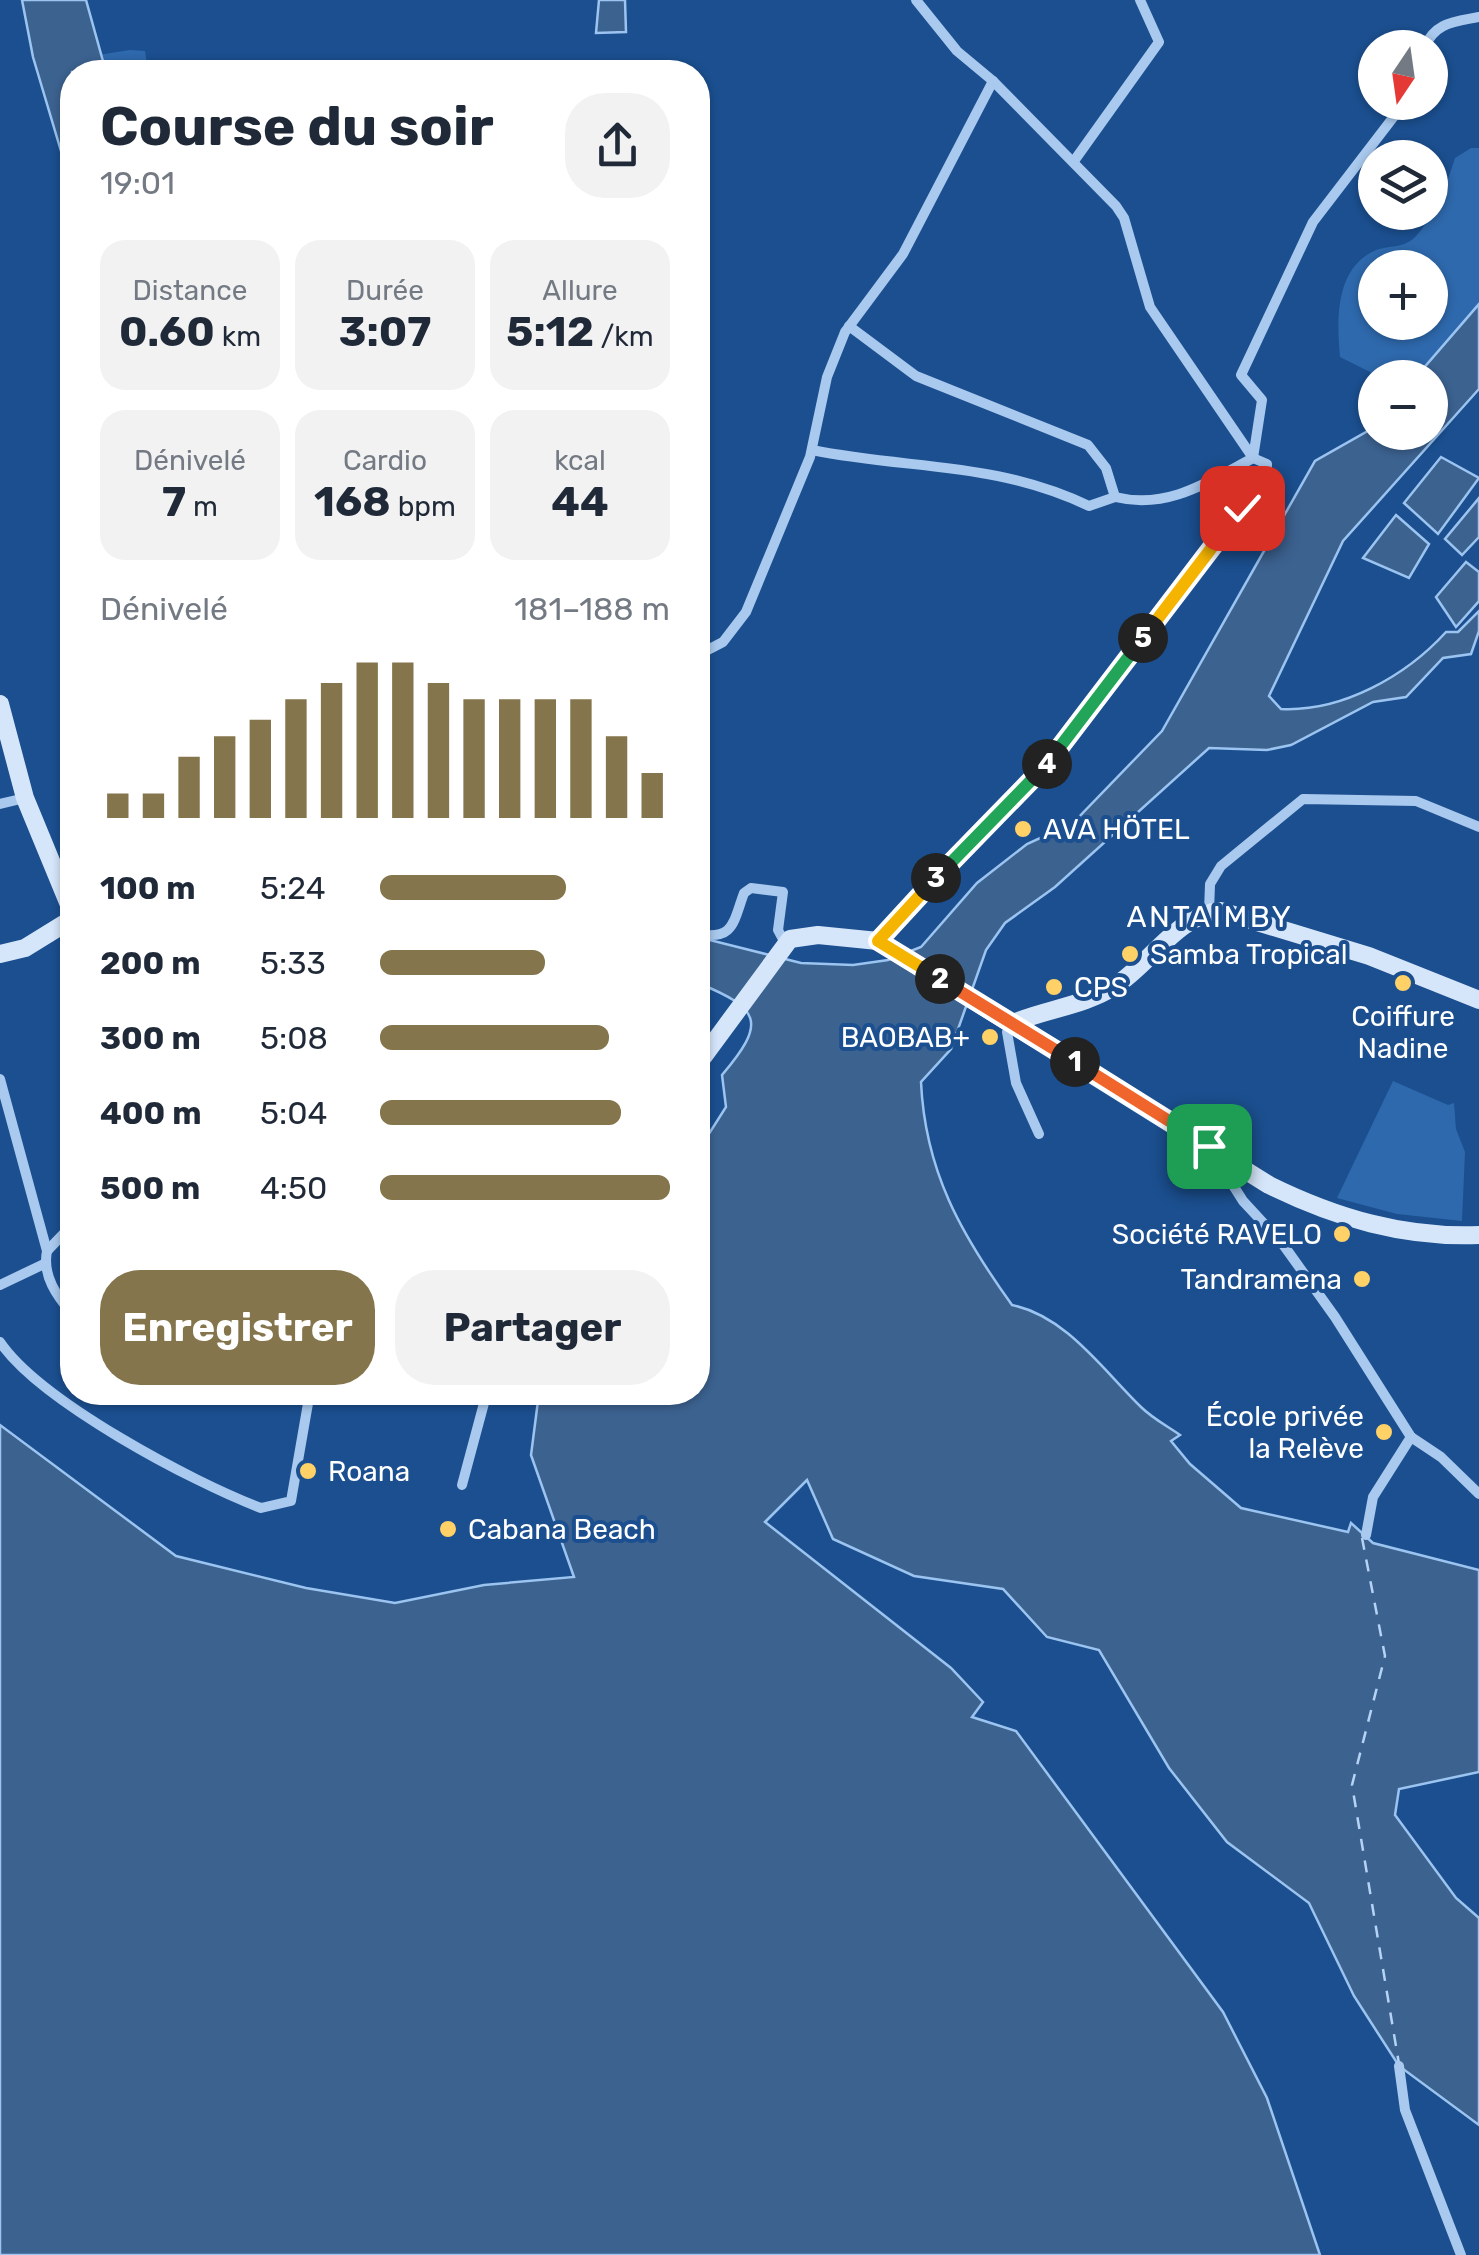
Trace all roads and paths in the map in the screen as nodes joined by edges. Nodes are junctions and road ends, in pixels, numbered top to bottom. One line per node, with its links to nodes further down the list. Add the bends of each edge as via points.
1 (916, 0): 5 (street, via 957,51)
2 (1140, 0): 7 (street, via 1158,42)
3 (1479, 18): 4 (street)
4 (1434, 30)
5 (993, 81): 7 (street); 8 (street, via 903,254)
6 (1391, 120): 10 (street, via 1314,222 1276,294 1266,330 1246,359 1241,374 1262,400)
7 (1074, 161): 10 (street, via 1124,218 1150,307)
8 (849, 326): 9 (street, via 827,377); 11 (street, via 916,376 1088,445 1106,468)
9 (812, 450): 11 (street, via 968,468 1037,484 1089,506); 12 (street, via 746,612)
10 (1252, 458): 11 (street, via 1183,496); 21 (street, via 1267,464 1266,478 1058,753)
11 (1115, 498)
12 (710, 649)
13 (0, 704): 14 (main road)
14 (25, 798): 15 (street); 17 (main road)
15 (0, 804)
16 (1479, 827): 18 (street, via 1416,801 1303,799 1222,866 1210,884)
17 (60, 886)
18 (1210, 912): 24 (main road, via 1231,912 1369,956); 25 (main road, via 1183,926 1115,986)
19 (60, 924): 23 (main road, via 25,948)
20 (710, 936): 22 (street, via 732,926 744,893 763,888 783,892)
21 (884, 944): 22 (main road, via 818,935); 25 (main road)
22 (782, 945): 26 (main road)
23 (0, 954)
24 (1479, 1000)
25 (1013, 1023): 28 (street, via 1007,1032 1016,1083); 29 (main road)
26 (710, 1048)
27 (0, 1079): 32 (street)
28 (1039, 1134)
29 (1209, 1146): 30 (main road, via 1269,1185 1353,1222); 41 (street, via 1243,1201 1335,1317)
30 (1479, 1234)
31 (60, 1237): 32 (street)
32 (47, 1251): 33 (street)
33 (44, 1264): 34 (street); 35 (street)
34 (0, 1285)
35 (60, 1299)
36 (0, 1342): 37 (street, via 30,1377)
37 (60, 1397)
38 (72, 1405): 39 (street, via 261,1508 290,1501)
39 (308, 1405)
40 (484, 1405): 42 (street)
41 (1411, 1437): 43 (street); 44 (street, via 1373,1496)
42 (462, 1485)
43 (1479, 1494)
44 (1366, 1535)
45 (1399, 2066): 46 (street, via 1405,2110)
46 (1461, 2255)

